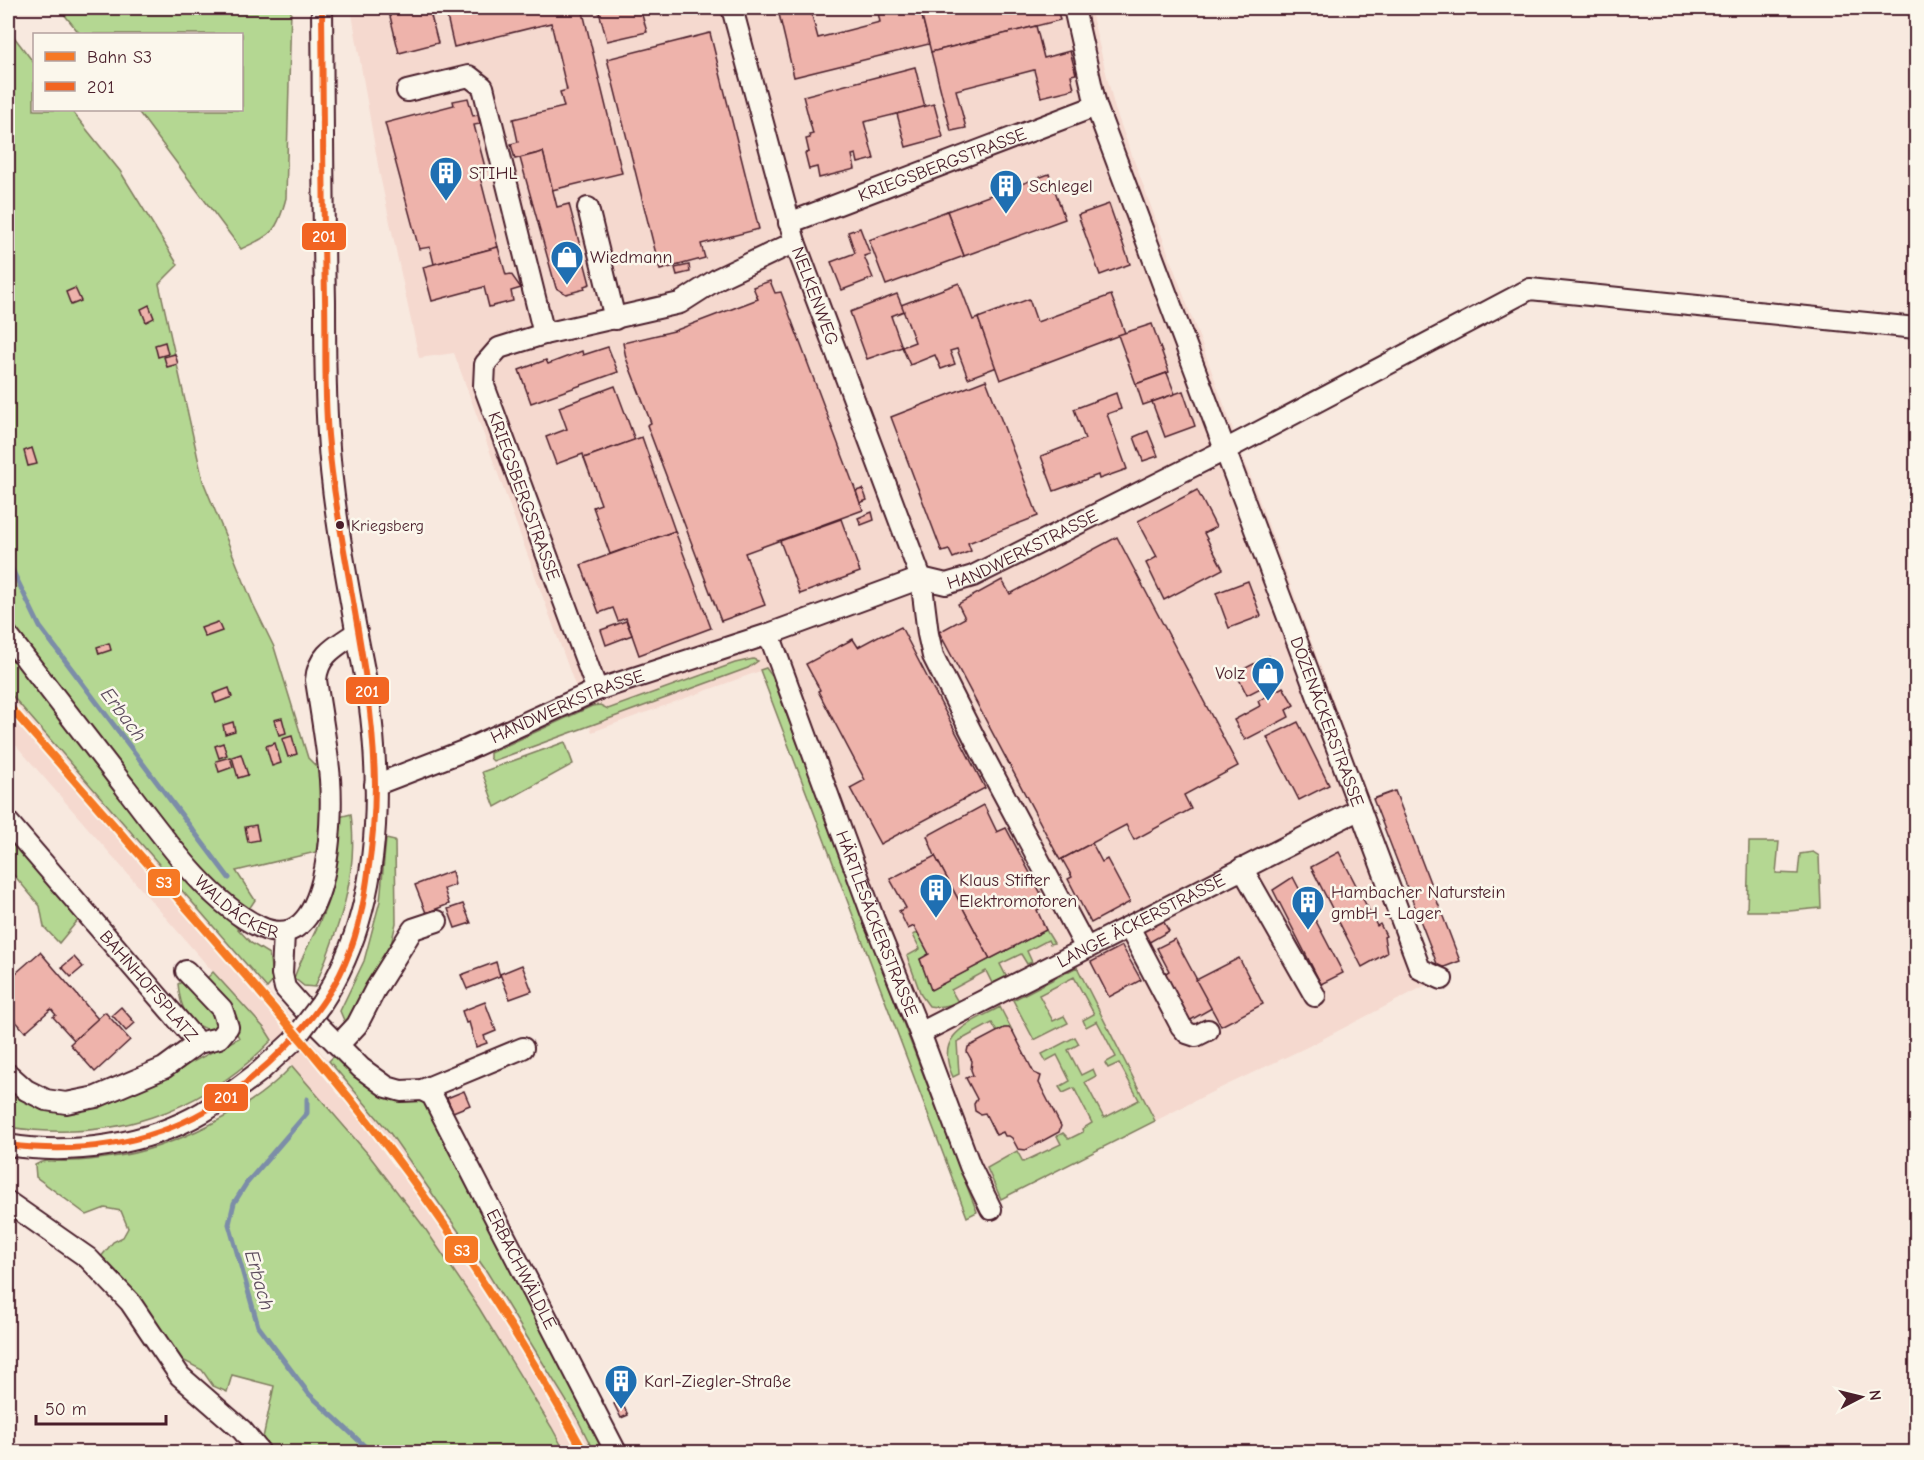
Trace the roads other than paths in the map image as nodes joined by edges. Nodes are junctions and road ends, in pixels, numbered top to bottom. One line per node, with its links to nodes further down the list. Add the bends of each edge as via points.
1 (322, 8): 13 (street, via 328,436)
2 (732, 8): 7 (street, NELKENWEG)
3 (1074, 8): 5 (street)
4 (407, 91): 10 (street, via 469,76 483,87)
5 (1096, 106): 7 (street, KRIEGSBERGSTRASSE); 11 (street)
6 (588, 208): 8 (street)
7 (792, 233): 8 (street, KRIEGSBERGSTRASSE, via 680,303); 12 (street, NELKENWEG)
8 (615, 319): 10 (street, KRIEGSBERGSTRASSE)
9 (1917, 328): 11 (street, HANDWERKSTRASSE, via 1530,289)
10 (544, 334): 16 (street, KRIEGSBERGSTRASSE, via 499,348 485,364 484,386)
11 (1225, 450): 12 (street, HANDWERKSTRASSE, via 973,576 946,584); 18 (street, DÖZENÄCKERSTRASSE)
12 (921, 578): 14 (street, HANDWERKSTRASSE); 24 (street, NELKENWEG, via 933,656)
13 (357, 632): 17 (street, via 369,699); 23 (street, WALDÄCKER, via 323,657 317,668 330,780 330,825 321,884 312,911 298,928)
14 (769, 634): 16 (street, HANDWERKSTRASSE); 29 (street, HÄRTLESÄCKERSTRASSE, via 874,920)
15 (8, 636): 23 (street, WALDÄCKER, via 200,880 235,912 261,928)
16 (597, 690): 17 (street, HANDWERKSTRASSE, via 466,750)
17 (375, 785): 35 (street, bridge, via 369,879 361,916 335,983 293,1041 233,1093 165,1130 91,1147)
18 (1360, 809): 20 (street, LANGE ÄCKERSTRASSE); 26 (street, DÖZENÄCKERSTRASSE, via 1420,969)
19 (8, 822): 30 (street, BAHNHOFSPLATZ)
20 (1242, 868): 22 (street, LANGE ÄCKERSTRASSE); 27 (street)
21 (437, 921): 31 (street, via 413,929 357,1025)
22 (1129, 927): 24 (street, LANGE ÄCKERSTRASSE); 28 (street, via 1181,1026 1196,1036)
23 (284, 933): 31 (street, via 285,988)
24 (1086, 948): 29 (street, LANGE ÄCKERSTRASSE)
25 (186, 970): 30 (street, via 222,1009 228,1027 219,1038)
26 (1443, 979)
27 (1315, 996)
28 (1208, 1030)
29 (920, 1033): 37 (street, HÄRTLESÄCKERSTRASSE, via 977,1162)
30 (198, 1043): 33 (street, BAHNHOFSPLATZ, via 164,1068 96,1097 66,1103 46,1100 26,1090)
31 (336, 1044): 34 (street, via 387,1087)
32 (523, 1048): 34 (street)
33 (8, 1074)
34 (422, 1090): 39 (street, ERBACHWÄLDLE, via 432,1095)
35 (8, 1145)
36 (8, 1202): 38 (street, via 88,1258 130,1302 180,1376 242,1430)
37 (991, 1209)
38 (260, 1452)
39 (616, 1452)

